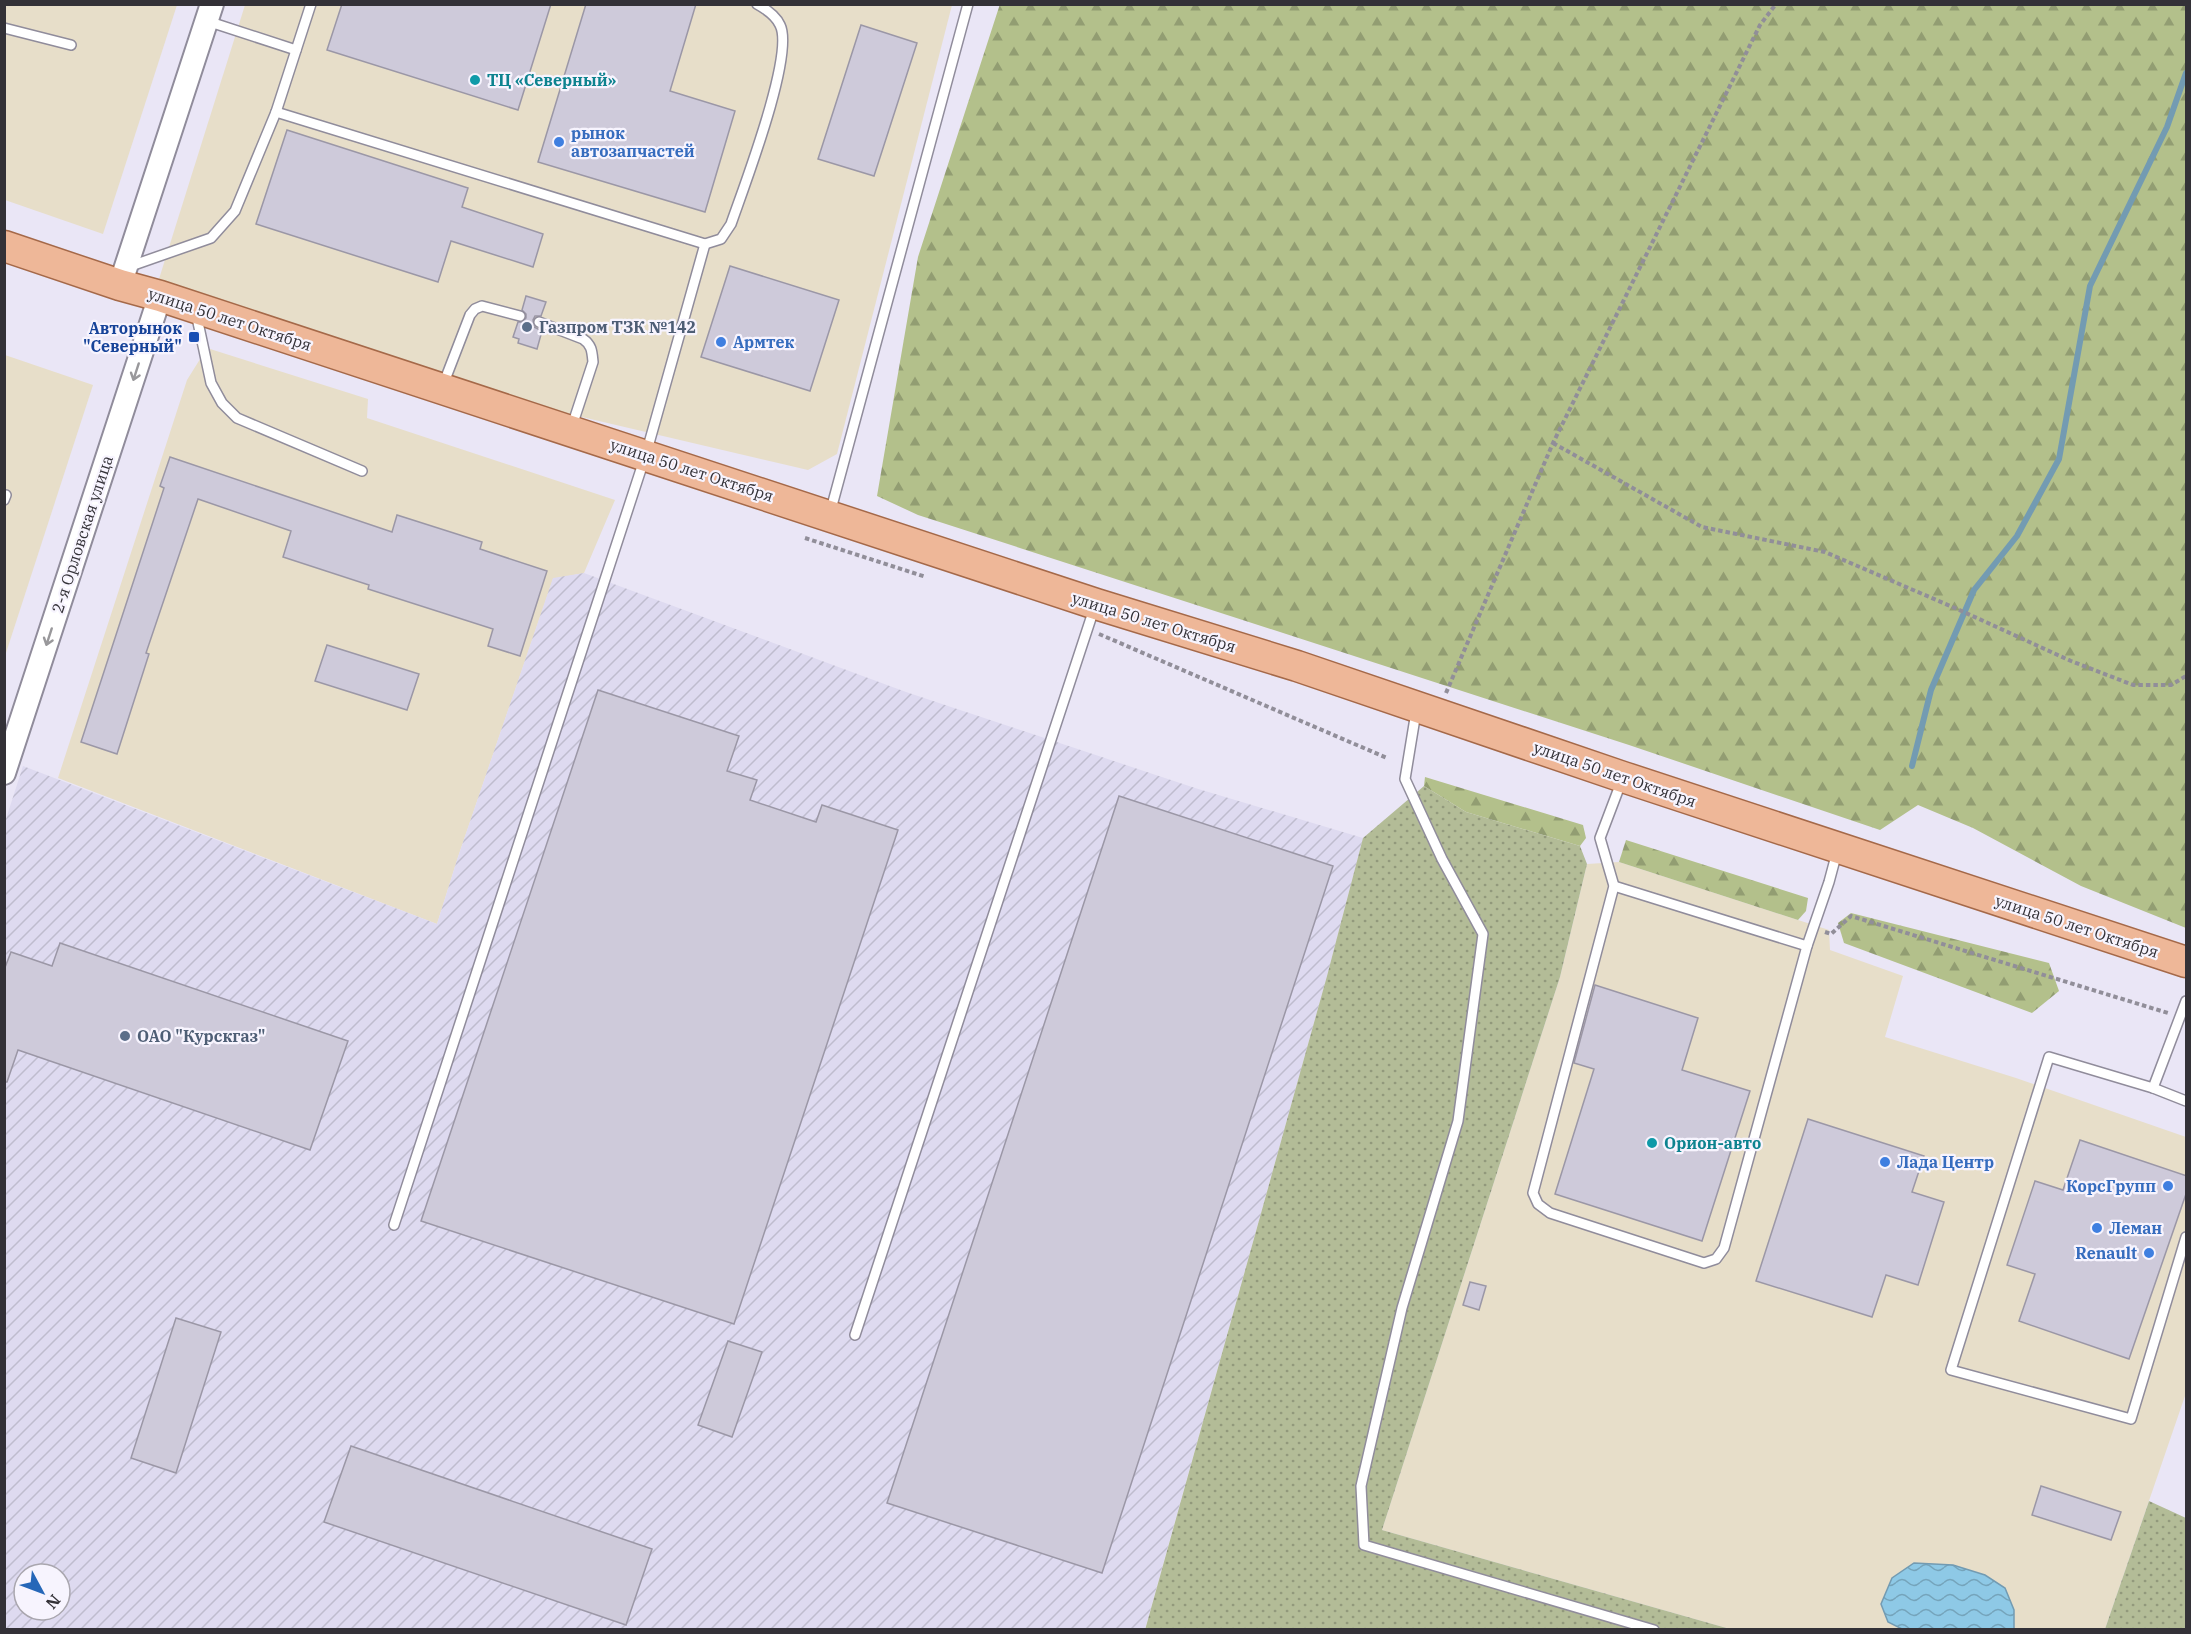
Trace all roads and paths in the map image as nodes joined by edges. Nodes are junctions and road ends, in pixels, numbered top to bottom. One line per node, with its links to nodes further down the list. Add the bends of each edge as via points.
1 (310, 4): 8 (lane)
2 (757, 4): 10 (lane, via 767,9 781,26 784,47 776,85 731,224 721,238)
3 (968, 4): 22 (lane)
4 (1776, 4): 19 (path, via 1760,25)
5 (209, 13): 8 (lane); 12 (street)
6 (4, 28): 7 (lane)
7 (71, 45)
8 (296, 50): 9 (lane)
9 (276, 112): 10 (lane); 12 (lane, via 235,211 211,238)
10 (705, 244): 20 (lane)
11 (4, 246): 12 (main road, улица 50 лет Октября)
12 (123, 277): 13 (main road, улица 50 лет Октября)
13 (160, 296): 14 (main road, улица 50 лет Октября); 26 (street, 2-я Орловская улица, one-way to 26)
14 (195, 307): 17 (main road, улица 50 лет Октября); 21 (lane, via 211,383 222,403 237,418)
15 (520, 316): 17 (lane, via 482,306 475,309)
16 (539, 322): 18 (lane, via 583,339 592,351 593,362)
17 (442, 388): 18 (main road, улица 50 лет Октября)
18 (571, 431): 20 (main road, улица 50 лет Октября)
19 (1553, 443): 24 (path, via 1702,527 1825,552 2133,685 2171,685); 25 (path)
20 (646, 454): 22 (main road, улица 50 лет Октября); 37 (lane)
21 (362, 471)
22 (830, 515): 23 (main road, улица 50 лет Октября)
23 (1096, 604): 25 (main road, улица 50 лет Октября); 39 (lane)
24 (2187, 676)
25 (1427, 710): 27 (main road, улица 50 лет Октября); 40 (lane, via 1405,779 1483,934 1458,1121 1402,1308 1361,1486 1364,1545)
26 (6, 765)
27 (1617, 790): 28 (main road, улица 50 лет Октября); 29 (lane, via 1600,838)
28 (1838, 848): 30 (lane); 32 (main road, улица 50 лет Октября)
29 (1614, 886): 31 (lane); 31 (lane, via 1533,1193 1538,1204 1550,1213 1704,1263 1716,1259 1724,1248)
30 (1813, 928): 31 (lane); 34 (path, via 1831,934 1851,916)
31 (1807, 946)
32 (2187, 962)
33 (2187, 1001): 34 (lane)
34 (2180, 1017): 35 (lane)
35 (2153, 1088): 36 (lane); 38 (lane, via 2049,1057 1951,1370 2132,1419)
36 (2187, 1101)
37 (394, 1225)
38 (2187, 1237)
39 (855, 1335)
40 (1653, 1629)

